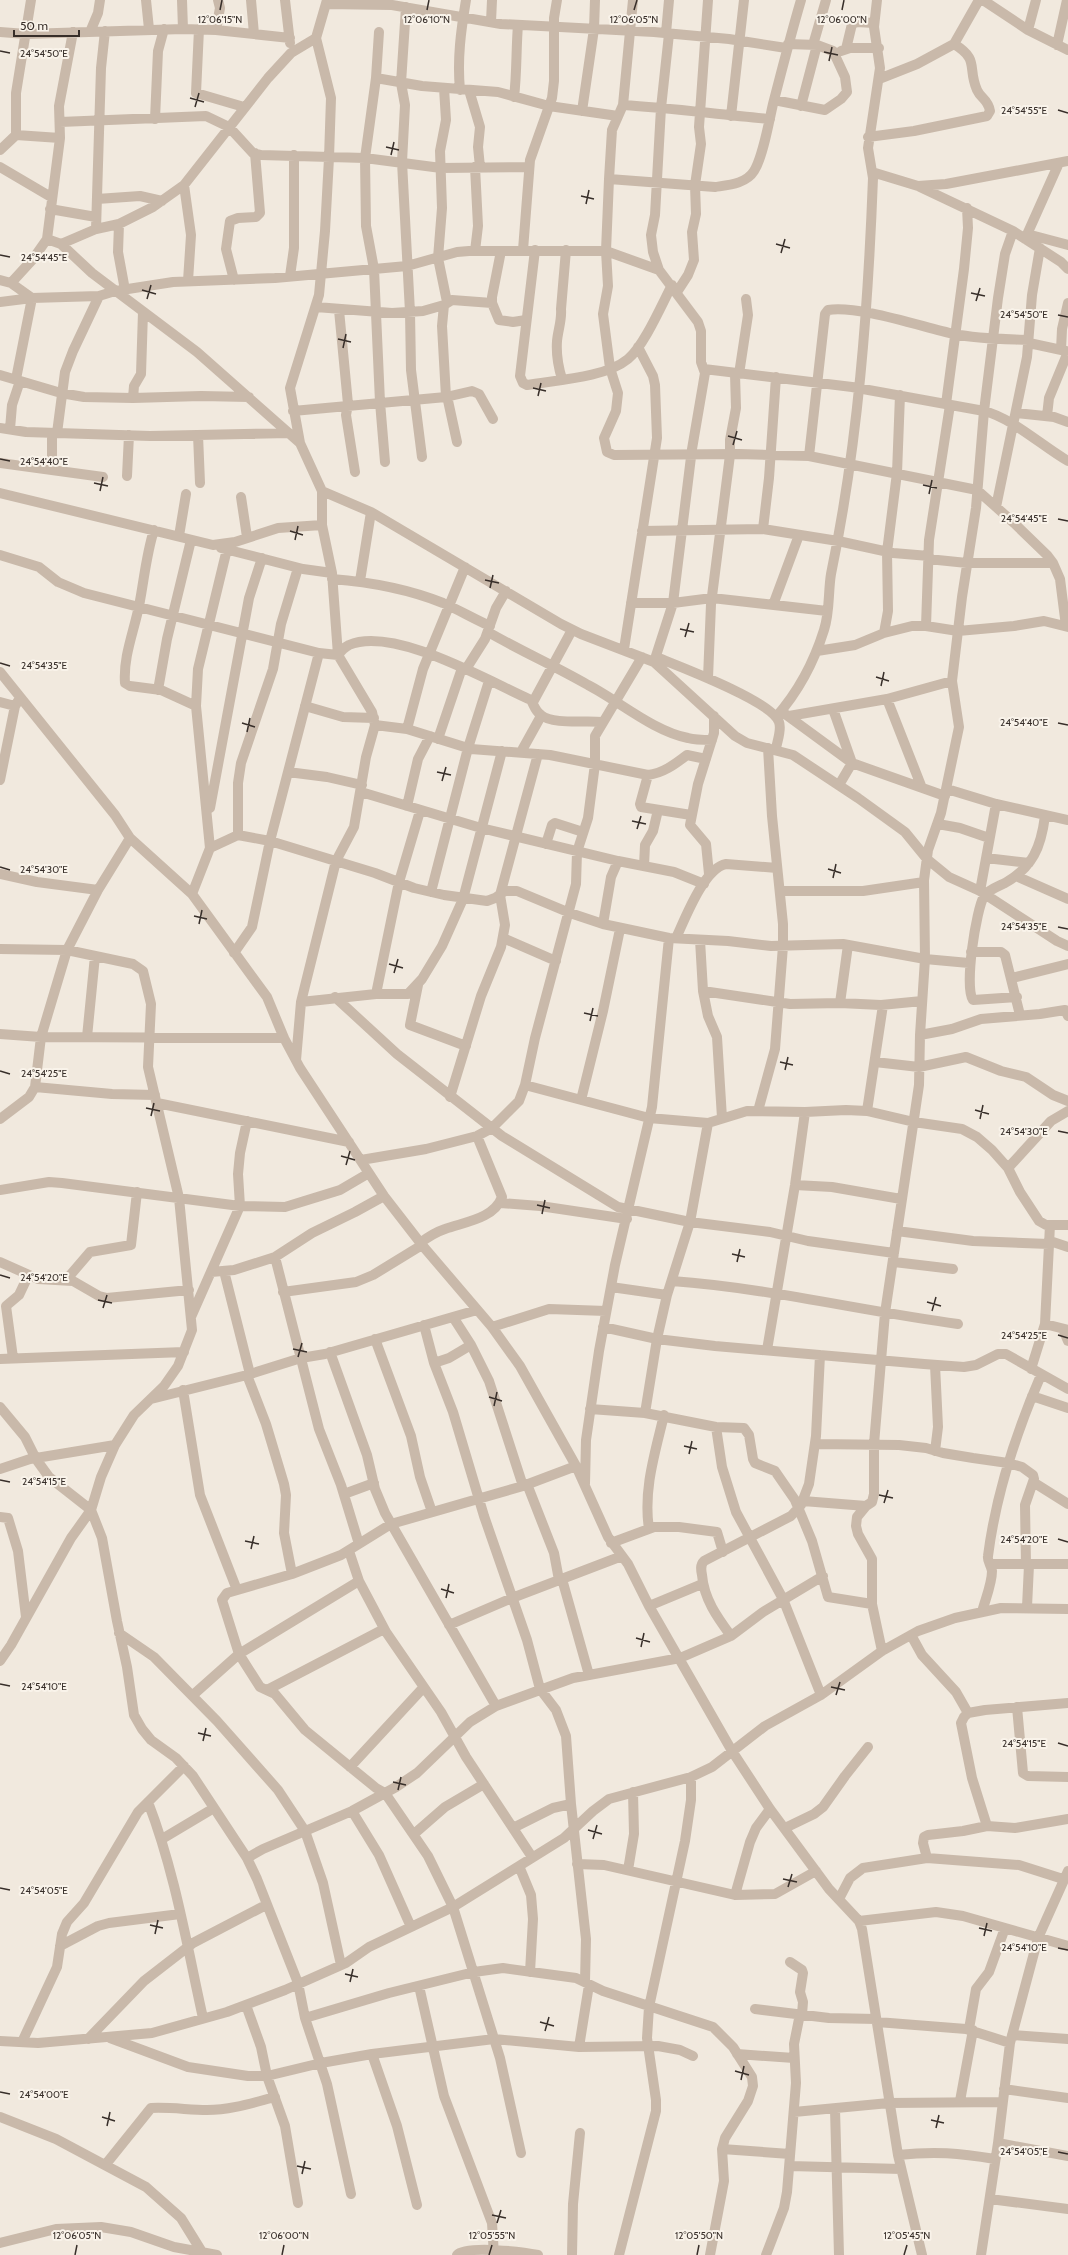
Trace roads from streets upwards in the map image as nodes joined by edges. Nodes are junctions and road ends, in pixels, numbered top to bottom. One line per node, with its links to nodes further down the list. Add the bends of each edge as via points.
1 (31, 0): 44 (street)
2 (100, 0): 41 (street)
3 (146, 0): 31 (street)
4 (182, 0): 33 (street)
5 (218, 0): 36 (street, via 220,8)
6 (251, 0): 45 (street)
7 (285, 0): 47 (street)
8 (466, 0): 26 (street)
9 (492, 0): 27 (street)
10 (557, 0): 30 (street)
11 (595, 0): 35 (street)
12 (632, 0): 43 (street)
13 (669, 0): 46 (street)
14 (708, 0): 49 (street)
15 (744, 0): 50 (street)
16 (801, 0): 54 (street)
17 (826, 0): 52 (street)
18 (877, 0): 28 (street)
19 (979, 0): 51 (street)
20 (983, 0): 37 (street)
21 (1036, 0): 37 (street)
22 (1067, 0): 53 (street)
23 (327, 2): 24 (street); 48 (street)
24 (382, 3): 25 (street)
25 (406, 7): 26 (street); 62 (street)
26 (463, 17): 27 (street); 64 (street, via 459,69)
27 (491, 22): 29 (street)
28 (874, 23): 55 (street); 56 (street, via 853,22)
29 (518, 25): 30 (street); 65 (street, via 518,71)
30 (555, 26): 35 (street); 68 (street, via 554,81)
31 (149, 29): 32 (street); 38 (street)
32 (164, 29): 33 (street); 76 (street, via 158,51)
33 (183, 29): 34 (street)
34 (199, 29): 36 (street); 70 (street, via 196,93)
35 (594, 29): 43 (street); 72 (street)
36 (216, 30): 45 (street)
37 (1028, 30): 53 (street)
38 (105, 31): 41 (street); 79 (street)
39 (0, 32): 44 (street)
40 (73, 32): 41 (street); 44 (street); 78 (street, via 63,81)
41 (90, 32)
42 (379, 32): 60 (street)
43 (631, 32): 46 (street); 67 (street)
44 (26, 34): 81 (street, via 16,92)
45 (254, 34): 47 (street)
46 (667, 34): 49 (street); 71 (street)
47 (290, 38): 58 (street)
48 (316, 38): 58 (street); 87 (street, via 331,98)
49 (706, 38): 50 (street); 73 (street)
50 (740, 41): 54 (street); 75 (street)
51 (954, 44): 61 (street, via 917,64); 82 (street, via 968,54 971,60 976,87 989,105 990,111 987,116 914,131)
52 (815, 45): 54 (street); 59 (street, via 829,48); 69 (street)
53 (1057, 45): 57 (street)
54 (787, 46): 66 (street)
55 (878, 48): 56 (street); 61 (street)
56 (846, 49): 59 (street)
57 (1068, 50)
58 (292, 53): 70 (street)
59 (835, 53): 69 (street, via 846,81 847,92 825,110)
60 (376, 78): 62 (street); 88 (street)
61 (879, 79): 82 (street)
62 (401, 83): 63 (street); 89 (street, via 406,105)
63 (444, 88): 64 (street); 94 (street, via 446,120 440,151)
64 (465, 90): 65 (street, via 498,92); 92 (street, via 480,127)
65 (514, 97): 68 (street)
66 (774, 100): 69 (street); 77 (street)
67 (624, 105): 71 (street); 74 (street)
68 (549, 106): 72 (street); 93 (street)
69 (801, 106)
70 (244, 107): 80 (street)
71 (661, 108): 73 (street); 97 (street)
72 (582, 111): 74 (street)
73 (700, 111): 75 (street); 99 (street, via 701,144)
74 (618, 116): 96 (street, via 612,130)
75 (731, 116): 77 (street)
76 (155, 119): 79 (street); 80 (street, via 206,116)
77 (770, 119): 99 (street, via 756,167 751,175 730,185)
78 (60, 122): 79 (street); 83 (street)
79 (99, 122): 102 (street)
80 (229, 127): 85 (street); 98 (street)
81 (16, 135): 83 (street); 84 (street)
82 (868, 137): 95 (street)
83 (60, 138): 101 (street)
84 (0, 150)
85 (255, 153): 86 (street); 129 (street, via 260,213 256,217 230,221 226,249)
86 (294, 155): 87 (street); 127 (street, via 294,248)
87 (329, 158): 88 (street); 126 (street)
88 (365, 158): 89 (street); 123 (street, via 366,233)
89 (402, 162): 94 (street); 122 (street)
90 (1064, 162): 100 (street, via 946,184); 110 (street)
91 (0, 167): 101 (street)
92 (477, 167): 93 (street); 94 (street); 118 (street, via 478,226)
93 (529, 167): 115 (street)
94 (441, 168): 121 (street, via 442,208)
95 (872, 172): 100 (street); 146 (street)
96 (608, 179): 97 (street); 120 (street)
97 (657, 182): 99 (street); 125 (street, via 651,235)
98 (184, 185): 103 (street); 130 (street, via 192,235)
99 (695, 185): 132 (street, via 693,265)
100 (918, 186): 104 (street)
101 (51, 197): 105 (street)
102 (97, 199): 103 (street, via 140,196); 106 (street)
103 (162, 201): 107 (street)
104 (967, 208): 109 (street); 148 (street, via 965,262)
105 (50, 209): 106 (street); 111 (street)
106 (96, 217): 108 (street)
107 (119, 224): 108 (street); 133 (street)
108 (96, 229): 112 (street)
109 (1013, 231): 110 (street); 149 (street, via 1005,254)
110 (1026, 236): 113 (street); 114 (street)
111 (47, 239): 112 (street); 131 (street)
112 (61, 244): 133 (street, via 92,273)
113 (1068, 245)
114 (1040, 248): 124 (street); 150 (street)
115 (523, 250): 116 (street); 119 (street)
116 (535, 250): 117 (street); 147 (street)
117 (566, 250): 120 (street); 158 (street, via 562,316 557,342 557,362)
118 (475, 251): 119 (street); 121 (street, via 457,252)
119 (501, 251): 138 (street)
120 (606, 251): 125 (street); 153 (street, via 608,286 603,314)
121 (438, 258): 122 (street); 140 (street)
122 (407, 266): 123 (street); 144 (street)
123 (374, 269): 126 (street); 145 (street)
124 (1068, 269)
125 (659, 270): 132 (street)
126 (322, 272): 127 (street); 141 (street)
127 (290, 276): 129 (street)
128 (0, 280): 131 (street)
129 (234, 280): 130 (street)
130 (188, 282): 133 (street)
131 (11, 283): 135 (street)
132 (674, 289): 151 (street); 154 (street, via 698,322)
133 (120, 290): 134 (street); 143 (street)
134 (99, 296): 135 (street); 162 (street, via 73,351)
135 (32, 298): 137 (street); 159 (street)
136 (746, 299): 155 (street, via 748,316)
137 (0, 302)
138 (492, 303): 140 (street, via 466,300); 147 (street, via 499,320)
139 (1068, 303): 152 (street, via 1062,329)
140 (446, 304): 144 (street, via 424,311); 165 (street, via 442,326)
141 (316, 307): 142 (street); 171 (street, via 290,388)
142 (339, 310): 145 (street); 169 (street)
143 (143, 312): 164 (street, via 203,357); 166 (street, via 141,374 134,386)
144 (410, 312): 145 (street); 167 (street)
145 (375, 313): 168 (street)
146 (865, 313): 148 (street); 160 (street, via 831,309 826,312); 161 (street)
147 (526, 320): 158 (street, via 520,380 527,385)
148 (956, 334): 149 (street); 170 (street)
149 (994, 339): 150 (street); 172 (street)
150 (1028, 341): 152 (street); 173 (street)
151 (638, 347): 153 (street, via 629,358); 185 (street, via 655,385 657,438)
152 (1066, 351): 174 (street, via 1049,398)
153 (610, 368): 158 (street); 185 (street, via 618,393 616,410 604,438 607,452 614,455)
154 (704, 369): 155 (street); 186 (street)
155 (737, 374): 157 (street); 187 (street)
156 (0, 375): 159 (street)
157 (776, 377): 160 (street); 188 (street)
158 (562, 379)
159 (18, 380): 162 (street); 178 (street)
160 (817, 382): 161 (street); 189 (street)
161 (859, 388): 163 (street); 194 (street)
162 (61, 393): 166 (street, via 84,397); 179 (street)
163 (900, 395): 170 (street); 197 (street)
164 (249, 397): 166 (street); 180 (street)
165 (447, 397): 167 (street); 175 (street, via 463,392 475,392); 183 (street)
166 (133, 398)
167 (413, 399): 168 (street); 190 (street)
168 (380, 402): 169 (street); 192 (street)
169 (348, 404): 171 (street); 196 (street, via 346,415)
170 (948, 405): 172 (street); 200 (street)
171 (293, 411): 184 (street)
172 (984, 411): 177 (street, via 1004,417); 202 (street)
173 (1016, 412): 174 (street); 177 (street)
174 (1048, 416): 176 (street)
175 (493, 419)
176 (1068, 422)
177 (1014, 426): 191 (street); 207 (street)
178 (5, 429): 179 (street)
179 (55, 433): 181 (street); 195 (street)
180 (289, 433): 182 (street); 184 (street)
181 (129, 435): 182 (street); 198 (street)
182 (198, 435): 201 (street)
183 (457, 442)
184 (300, 443): 203 (street)
185 (654, 455): 186 (street); 212 (street)
186 (692, 455): 187 (street); 213 (street)
187 (730, 455): 188 (street); 214 (street)
188 (770, 456): 189 (street); 210 (street)
189 (809, 456): 194 (street)
190 (422, 457)
191 (1068, 461)
192 (386, 462)
193 (0, 463): 195 (street)
194 (849, 464): 197 (street); 219 (street)
195 (52, 469): 199 (street)
196 (355, 472)
197 (898, 473): 200 (street); 222 (street)
198 (127, 476)
199 (103, 478)
200 (937, 482): 202 (street); 224 (street)
201 (200, 483)
202 (977, 490): 207 (street); 226 (street)
203 (322, 491): 208 (street); 209 (street)
204 (0, 493): 211 (street)
205 (186, 494): 216 (street)
206 (241, 497): 217 (street)
207 (996, 507): 227 (street, via 1047,555)
208 (371, 512): 228 (street); 231 (street)
209 (322, 524): 217 (street, via 278,528); 230 (street)
210 (763, 529): 214 (street); 215 (street)
211 (154, 530): 216 (street); 238 (street, via 143,574)
212 (642, 531): 213 (street); 234 (street)
213 (682, 531): 214 (street); 235 (street)
214 (719, 531): 233 (street)
215 (799, 535): 219 (street); 236 (street)
216 (179, 536): 218 (street)
217 (247, 537): 220 (street)
218 (191, 540): 220 (street); 240 (street)
219 (838, 541): 222 (street); 239 (street)
220 (213, 546): 221 (street)
221 (227, 549): 225 (street); 241 (street)
222 (887, 552): 224 (street); 248 (street, via 888,611)
223 (0, 555): 238 (street, via 39,567 58,582 78,591)
224 (928, 557): 226 (street); 242 (street)
225 (262, 558): 229 (street); 247 (street, via 249,598)
226 (967, 563): 227 (street); 246 (street)
227 (1053, 564): 243 (street, via 1060,579)
228 (465, 567): 232 (street); 237 (street)
229 (298, 568): 230 (street); 249 (street, via 281,624)
230 (332, 576): 231 (street); 253 (street)
231 (360, 581): 237 (street, via 394,588)
232 (506, 591): 244 (street, via 496,608); 245 (street)
233 (712, 598): 235 (street); 236 (street); 260 (street)
234 (631, 603): 235 (street); 250 (street)
235 (672, 603): 256 (street)
236 (773, 605): 239 (street)
237 (448, 606): 244 (street); 254 (street)
238 (139, 607): 240 (street); 263 (street, via 130,642 126,683 130,686)
239 (827, 611): 251 (street, via 825,629)
240 (173, 616): 241 (street); 263 (street)
241 (209, 625): 247 (street); 269 (street, via 198,669)
242 (926, 626): 246 (street); 248 (street, via 898,628)
243 (1067, 626): 246 (street, via 1044,621)
244 (489, 629): 257 (street, via 524,653); 258 (street)
245 (572, 630): 250 (street); 257 (street)
246 (958, 631): 261 (street)
247 (244, 633): 249 (street); 303 (street)
248 (884, 633): 251 (street, via 855,645)
249 (279, 642): 252 (street); 309 (street, via 262,704 241,763 238,783)
250 (624, 649): 255 (street)
251 (817, 651): 272 (street)
252 (319, 653): 253 (street); 270 (street)
253 (338, 654): 254 (street, via 348,645 378,642 394,643); 275 (street)
254 (430, 654): 258 (street); 277 (street, via 419,680)
255 (642, 657): 256 (street); 265 (street)
256 (655, 659): 260 (street); 274 (street)
257 (552, 666): 265 (street); 268 (street)
258 (464, 669): 262 (street); 279 (street)
259 (0, 672): 267 (street)
260 (708, 678): 272 (street)
261 (952, 680): 264 (street); 296 (street, via 959,727)
262 (489, 681): 268 (street); 282 (street)
263 (158, 690): 269 (street)
264 (887, 699): 271 (street); 295 (street)
265 (616, 700): 276 (street); 281 (street, via 640,717 674,734)
266 (0, 702): 267 (street)
267 (18, 702): 278 (street); 311 (street, via 115,815)
268 (533, 702): 273 (street)
269 (196, 706): 303 (street)
270 (305, 706): 275 (street, via 343,717); 290 (street)
271 (833, 709): 272 (street); 288 (street)
272 (782, 715): 283 (street); 288 (street)
273 (542, 716): 276 (street, via 556,721); 285 (street)
274 (714, 716): 281 (street); 283 (street, via 735,736 747,742)
275 (375, 721): 277 (street); 294 (street)
276 (602, 722): 289 (street, via 595,736)
277 (407, 730): 279 (street)
278 (10, 733): 280 (street); 292 (street)
279 (434, 737): 282 (street); 298 (street, via 418,759)
280 (0, 738)
281 (712, 740): 287 (street)
282 (468, 748): 284 (street); 304 (street)
283 (772, 748): 293 (street, via 793,755); 323 (street)
284 (502, 751): 285 (street); 307 (street)
285 (522, 752): 286 (street)
286 (538, 754): 289 (street); 310 (street)
287 (706, 759): 291 (street, via 687,755 671,767); 301 (street)
288 (852, 763): 293 (street); 295 (street)
289 (595, 764): 291 (street); 308 (street, via 588,818)
290 (288, 772): 294 (street, via 327,777); 313 (street)
291 (648, 775): 299 (street, via 640,806)
292 (0, 780)
293 (839, 785): 318 (street, via 905,832)
294 (361, 788): 298 (street); 320 (street, via 354,827)
295 (922, 788): 296 (street)
296 (946, 792): 297 (street); 306 (street)
297 (996, 804): 302 (street); 312 (street)
298 (407, 806): 300 (street)
299 (658, 810): 301 (street); 322 (street, via 653,831 645,845)
300 (420, 811): 304 (street); 327 (street)
301 (691, 815): 325 (street, via 691,828 706,844)
302 (1045, 816): 305 (street); 321 (street, via 1042,838 1035,857)
303 (207, 819): 315 (street)
304 (449, 819): 307 (street); 332 (street)
305 (1068, 820)
306 (938, 824): 312 (street); 318 (street)
307 (481, 828): 310 (street); 336 (street)
308 (583, 832): 314 (street, via 555,823); 316 (street)
309 (238, 835): 313 (street); 315 (street)
310 (515, 835): 314 (street); 335 (street)
311 (130, 838): 330 (street); 334 (street)
312 (989, 838): 317 (street)
313 (270, 842): 320 (street); 349 (street, via 252,926)
314 (546, 844): 316 (street)
315 (210, 848): 334 (street)
316 (577, 852): 319 (street); 338 (street, via 576,884)
317 (986, 858): 321 (street); 333 (street)
318 (927, 859): 328 (street); 333 (street, via 949,877)
319 (618, 861): 322 (street); 339 (street, via 610,877)
320 (336, 862): 327 (street); 362 (street)
321 (1029, 863): 326 (street)
322 (644, 866): 329 (street, via 674,872)
323 (777, 868): 325 (street, via 726,864); 331 (street)
324 (0, 874): 330 (street)
325 (709, 874): 329 (street)
326 (1016, 876): 333 (street); 337 (street)
327 (399, 882): 332 (street); 358 (street)
328 (924, 882): 331 (street, via 863,891); 352 (street)
329 (704, 884): 342 (street)
330 (98, 890): 348 (street)
331 (780, 891): 345 (street)
332 (431, 892): 336 (street)
333 (982, 893): 346 (street); 351 (street)
334 (192, 894): 349 (street)
335 (500, 895): 336 (street, via 487,901); 338 (street, via 509,890 517,891); 341 (street, via 505,926)
336 (463, 899): 356 (street, via 442,946)
337 (1068, 899)
338 (570, 913): 339 (street); 353 (street)
339 (603, 924): 340 (street)
340 (620, 929): 342 (street); 382 (street)
341 (503, 938): 353 (street); 374 (street, via 481,996)
342 (672, 938): 343 (street); 388 (street)
343 (700, 940): 345 (street); 357 (street)
344 (848, 945): 345 (street); 352 (street); 364 (street)
345 (782, 946): 363 (street)
346 (1068, 946)
347 (0, 950): 348 (street)
348 (67, 950): 350 (street); 371 (street)
349 (234, 953): 373 (street, via 268,997)
350 (95, 956): 370 (street, via 133,964 143,971 152,1004); 372 (street)
351 (970, 958): 352 (street); 355 (street, via 1004,953); 360 (street, via 973,1000)
352 (925, 959): 361 (street)
353 (556, 961): 378 (street, via 535,1038)
354 (1068, 964): 355 (street)
355 (1012, 978): 360 (street)
356 (419, 983): 358 (street, via 408,994); 374 (street, via 410,1024)
357 (703, 992): 363 (street); 389 (street, via 708,1016 717,1037)
358 (376, 994): 359 (street)
359 (335, 997): 362 (street); 380 (street, via 397,1054)
360 (1017, 997): 366 (street)
361 (922, 1001): 365 (street); 369 (street)
362 (301, 1002): 375 (street)
363 (778, 1002): 364 (street); 384 (street, via 775,1049)
364 (840, 1003): 365 (street)
365 (883, 1005): 376 (street)
366 (1020, 1015): 367 (street, via 1065,1010); 369 (street, via 980,1019 952,1029)
367 (1068, 1016)
368 (0, 1034): 371 (street)
369 (920, 1035): 377 (street)
370 (150, 1036): 372 (street); 373 (street); 381 (street, via 148,1067)
371 (41, 1037): 372 (street); 379 (street)
372 (87, 1037)
373 (284, 1038): 375 (street)
374 (466, 1046): 380 (street)
375 (296, 1060): 396 (street)
376 (875, 1062): 377 (street); 385 (street)
377 (919, 1067): 383 (street, via 966,1057 1001,1071 1026,1077 1053,1095); 392 (street)
378 (526, 1085): 382 (street); 394 (street, via 520,1100)
379 (35, 1087): 381 (street); 390 (street, via 29,1097)
380 (450, 1097): 394 (street)
381 (156, 1099): 391 (street); 404 (street)
382 (581, 1100): 388 (street)
383 (1068, 1101)
384 (758, 1111): 387 (street); 389 (street, via 742,1112)
385 (867, 1111): 387 (street); 392 (street)
386 (1068, 1111): 398 (street, via 1051,1121)
387 (805, 1112): 400 (street)
388 (649, 1118): 393 (street); 408 (street)
389 (722, 1118): 393 (street)
390 (0, 1119)
391 (247, 1121): 396 (street); 407 (street, via 238,1174)
392 (914, 1122): 398 (street, via 962,1129 988,1146); 405 (street)
393 (708, 1123): 409 (street)
394 (492, 1128): 395 (street); 408 (street)
395 (477, 1136): 397 (street, via 426,1150); 406 (street, via 502,1197)
396 (349, 1142): 397 (street)
397 (361, 1160): 399 (street)
398 (1008, 1168): 410 (street, via 1039,1221)
399 (369, 1173): 403 (street); 407 (street, via 340,1190 285,1207)
400 (796, 1185): 405 (street, via 832,1187); 413 (street)
401 (0, 1190): 402 (street, via 48,1182)
402 (137, 1192): 404 (street); 424 (street, via 131,1245 90,1252)
403 (384, 1196): 415 (street); 417 (street, via 312,1233)
404 (179, 1198): 407 (street); 427 (street)
405 (901, 1199): 412 (street)
406 (500, 1203): 408 (street); 415 (street, via 470,1222 444,1229)
407 (240, 1206): 422 (street)
408 (628, 1215): 409 (street, via 650,1212); 426 (street)
409 (690, 1222): 413 (street, via 770,1232); 425 (street)
410 (1050, 1225): 411 (street); 414 (street)
411 (1068, 1225)
412 (898, 1231): 414 (street, via 973,1241); 418 (street)
413 (786, 1237): 418 (street); 429 (street)
414 (1049, 1242): 416 (street); 437 (street)
415 (421, 1244): 428 (street, via 373,1275 356,1282); 431 (street)
416 (1068, 1247)
417 (275, 1257): 421 (street); 428 (street)
418 (894, 1257): 420 (street); 433 (street)
419 (0, 1262): 423 (street)
420 (953, 1269)
421 (224, 1271): 422 (street); 457 (street)
422 (211, 1272): 434 (street)
423 (28, 1276): 424 (street); 451 (street, via 19,1295 6,1306)
424 (66, 1280): 427 (street, via 107,1298)
425 (672, 1281): 429 (street, via 714,1284); 430 (street)
426 (610, 1287): 430 (street); 432 (street)
427 (189, 1290): 434 (street)
428 (283, 1292): 452 (street)
429 (776, 1294): 433 (street); 446 (street)
430 (667, 1295): 443 (street)
431 (477, 1310): 435 (street); 439 (street)
432 (606, 1311): 439 (street, via 549,1309); 440 (street)
433 (885, 1313): 436 (street); 453 (street)
434 (191, 1317): 447 (street, via 192,1330)
435 (453, 1317): 438 (street); 445 (street)
436 (958, 1324)
437 (1045, 1324): 441 (street); 456 (street)
438 (424, 1325): 442 (street); 454 (street)
439 (492, 1327): 475 (street, via 529,1380)
440 (603, 1327): 443 (street); 465 (street)
441 (1066, 1330): 444 (street)
442 (375, 1339): 448 (street); 487 (street, via 411,1436 420,1477)
443 (657, 1339): 446 (street); 466 (street)
444 (1068, 1340)
445 (471, 1345): 454 (street, via 449,1358); 479 (street, via 489,1381)
446 (767, 1350): 449 (street)
447 (184, 1352): 451 (street); 462 (street, via 164,1386)
448 (330, 1352): 452 (street); 478 (street, via 367,1455)
449 (820, 1355): 453 (street); 469 (street)
450 (0, 1358): 451 (street)
451 (13, 1358)
452 (301, 1358): 457 (street); 481 (street, via 319,1429)
453 (881, 1361): 455 (street); 470 (street)
454 (434, 1363): 482 (street, via 454,1412)
455 (935, 1365): 456 (street, via 964,1367 1006,1354); 472 (street, via 938,1427)
456 (1031, 1369): 458 (street)
457 (249, 1375): 460 (street); 500 (street, via 284,1484 284,1533)
458 (1041, 1375): 459 (street); 461 (street)
459 (1068, 1389)
460 (183, 1390): 462 (street); 505 (street, via 200,1495)
461 (1032, 1396): 464 (street); 474 (street)
462 (148, 1400): 471 (street, via 134,1415)
463 (0, 1407): 473 (street, via 25,1437)
464 (1068, 1408)
465 (590, 1409): 466 (street); 480 (street)
466 (645, 1413): 467 (street)
467 (664, 1415): 468 (street); 490 (street, via 648,1481)
468 (716, 1427): 484 (street, via 744,1428 747,1431 753,1459 756,1463 775,1471); 491 (street, via 722,1467 736,1512)
469 (814, 1444): 470 (street); 484 (street, via 809,1484)
470 (874, 1444): 472 (street, via 920,1447); 485 (street, via 874,1494 872,1502)
471 (115, 1445): 473 (street); 486 (street, via 101,1477)
472 (935, 1451): 474 (street)
473 (36, 1458): 476 (street); 486 (street, via 49,1477)
474 (1008, 1463): 477 (street, via 1022,1467 1033,1475); 497 (street, via 988,1558)
475 (576, 1466): 479 (street); 480 (street)
476 (0, 1469)
477 (1033, 1482): 483 (street); 499 (street, via 1025,1505)
478 (374, 1483): 481 (street); 489 (street)
479 (525, 1485): 482 (street); 502 (street, via 554,1553)
480 (585, 1486): 492 (street)
481 (344, 1494): 493 (street)
482 (479, 1498): 487 (street); 506 (street)
483 (1068, 1504)
484 (801, 1505): 485 (street); 491 (street, via 791,1516); 501 (street)
485 (866, 1506): 508 (street, via 857,1517 856,1526 872,1559)
486 (91, 1510): 513 (street, via 71,1538); 516 (street, via 102,1538)
487 (432, 1512): 489 (street)
488 (0, 1517): 513 (street, via 8,1518 18,1551)
489 (391, 1524): 493 (street); 514 (street)
490 (649, 1529): 492 (street); 495 (street, via 679,1527 715,1531 718,1533)
491 (750, 1537): 495 (street); 507 (street)
492 (612, 1543): 496 (street)
493 (359, 1544): 494 (street)
494 (349, 1551): 500 (street); 503 (street)
495 (723, 1552): 504 (street, via 702,1562)
496 (622, 1556): 502 (street); 509 (street)
497 (990, 1564): 499 (street); 512 (street, via 991,1578)
498 (1068, 1564): 499 (street)
499 (1027, 1565): 510 (street)
500 (292, 1574): 505 (street)
501 (822, 1576): 507 (street); 508 (street, via 828,1597)
502 (561, 1580): 506 (street); 523 (street)
503 (359, 1581): 515 (street); 520 (street)
504 (702, 1584): 509 (street); 518 (street, via 714,1612)
505 (237, 1590): 520 (street, via 223,1595 222,1600)
506 (512, 1598): 514 (street); 525 (street)
507 (783, 1600): 518 (street); 528 (street)
508 (872, 1604): 519 (street)
509 (649, 1606): 521 (street)
510 (1027, 1608): 511 (street); 512 (street, via 1001,1608)
511 (1068, 1609)
512 (982, 1612): 517 (street, via 955,1618)
513 (26, 1617): 522 (street, via 12,1645)
514 (449, 1625): 530 (street)
515 (384, 1629): 524 (street); 526 (street)
516 (119, 1633): 527 (street, via 154,1657); 536 (street, via 128,1667 134,1715 151,1740)
517 (911, 1635): 519 (street); 532 (street, via 922,1655 956,1692)
518 (731, 1636): 521 (street)
519 (882, 1651): 528 (street)
520 (239, 1654): 526 (street, via 260,1687); 527 (street)
521 (680, 1658): 523 (street); 535 (street)
522 (0, 1660)
523 (589, 1675): 525 (street)
524 (423, 1688): 533 (street); 537 (street)
525 (540, 1689): 530 (street); 544 (street, via 556,1710 564,1730)
526 (267, 1690): 537 (street, via 275,1694 305,1730)
527 (193, 1695): 553 (street, via 278,1790)
528 (822, 1695): 535 (street, via 765,1726)
529 (1068, 1703): 531 (street)
530 (496, 1706): 533 (street, via 470,1722)
531 (1017, 1707): 532 (street); 539 (street, via 1023,1773 1028,1776)
532 (968, 1713): 549 (street, via 962,1723 972,1778)
533 (455, 1736): 540 (street); 542 (street, via 417,1773)
534 (868, 1747): 552 (street, via 823,1808)
535 (732, 1751): 538 (street, via 712,1767); 546 (street)
536 (184, 1766): 543 (street); 545 (street)
537 (350, 1767): 542 (street)
538 (691, 1776): 541 (street); 564 (street, via 691,1800)
539 (1068, 1777)
540 (484, 1784): 550 (street); 554 (street, via 445,1808)
541 (633, 1792): 551 (street, via 608,1799); 561 (street, via 634,1834)
542 (385, 1793): 547 (street); 554 (street)
543 (148, 1802): 555 (street); 574 (street, via 138,1812 84,1903 67,1922)
544 (571, 1804): 550 (street, via 553,1808); 551 (street)
545 (214, 1808): 555 (street); 557 (street)
546 (770, 1809): 552 (street); 565 (street, via 756,1828 750,1842)
547 (352, 1811): 553 (street); 571 (street, via 379,1855)
548 (1068, 1819): 549 (street, via 1015,1828)
549 (986, 1826): 558 (street, via 924,1837)
550 (513, 1828): 556 (street)
551 (574, 1828): 556 (street, via 564,1838); 559 (street)
552 (785, 1828): 562 (street)
553 (305, 1831): 557 (street); 578 (street, via 323,1882)
554 (414, 1834): 568 (street)
555 (162, 1839): 569 (street)
556 (532, 1857): 560 (street)
557 (247, 1858): 567 (street)
558 (927, 1858): 563 (street, via 1019,1865); 566 (street, via 863,1868 850,1878)
559 (577, 1864): 561 (street, via 604,1865); 582 (street, via 586,1939)
560 (519, 1866): 568 (street); 580 (street, via 530,1895 533,1930)
561 (628, 1870): 564 (street)
562 (816, 1871): 565 (street, via 776,1894); 566 (street)
563 (1066, 1875): 573 (street)
564 (678, 1881): 565 (street); 585 (street)
565 (735, 1895)
566 (839, 1899): 570 (street)
567 (266, 1905): 576 (street); 581 (street)
568 (453, 1907): 571 (street); 579 (street)
569 (180, 1914): 574 (street, via 103,1925); 576 (street)
570 (859, 1921): 572 (street, via 936,1912 963,1916); 590 (street)
571 (411, 1927): 578 (street, via 369,1947)
572 (1005, 1928): 573 (street); 591 (street, via 989,1972 976,1989)
573 (1038, 1938): 575 (street); 595 (street)
574 (60, 1946): 598 (street, via 57,1968)
575 (1068, 1946)
576 (188, 1948): 588 (street); 593 (street, via 144,1981)
577 (790, 1962): 587 (street, via 803,1973 800,1992)
578 (341, 1965): 581 (street)
579 (474, 1972): 580 (street, via 496,1968); 583 (street); 594 (street)
580 (530, 1972): 582 (street)
581 (298, 1983): 584 (street); 589 (street)
582 (587, 1983): 585 (street); 601 (street)
583 (419, 1986): 589 (street); 599 (street)
584 (246, 2004): 588 (street); 607 (street, via 261,2047)
585 (649, 2007): 600 (street); 603 (street, via 713,2027)
586 (755, 2008): 587 (street)
587 (801, 2014): 590 (street); 605 (street, via 794,2044)
588 (202, 2018): 592 (street, via 152,2033)
589 (305, 2018): 606 (street)
590 (877, 2021): 591 (street); 613 (street)
591 (971, 2030): 595 (street); 611 (street)
592 (107, 2037): 593 (street); 607 (street, via 188,2067 248,2076)
593 (88, 2039): 598 (street)
594 (494, 2039): 599 (street); 601 (street); 620 (street)
595 (1011, 2039): 596 (street); 608 (street)
596 (1068, 2039)
597 (0, 2041): 598 (street)
598 (22, 2042)
599 (431, 2046): 602 (street); 636 (street, via 452,2120 492,2224)
600 (648, 2046): 601 (street); 604 (street, via 667,2047); 641 (street, via 656,2110)
601 (579, 2047)
602 (372, 2054): 606 (street); 632 (street, via 397,2126)
603 (737, 2054): 605 (street); 619 (street, via 752,2077 753,2086 748,2101 725,2138)
604 (692, 2056)
605 (794, 2058): 615 (street)
606 (321, 2063): 607 (street); 629 (street)
607 (267, 2076): 609 (street)
608 (1004, 2089): 610 (street); 612 (street)
609 (275, 2097): 625 (street, via 232,2108 151,2108); 631 (street, via 290,2145)
610 (1068, 2098)
611 (960, 2101): 612 (street); 613 (street)
612 (1002, 2102): 618 (street)
613 (889, 2103): 614 (street); 622 (street)
614 (835, 2108): 615 (street); 627 (street)
615 (794, 2112): 621 (street)
616 (0, 2118): 625 (street, via 56,2139)
617 (580, 2133): 640 (street, via 573,2204)
618 (998, 2143): 623 (street); 624 (street)
619 (722, 2149): 621 (street); 642 (street, via 724,2181)
620 (521, 2153)
621 (790, 2154): 626 (street)
622 (898, 2155): 624 (street, via 951,2152); 628 (street)
623 (1068, 2156)
624 (995, 2159): 630 (street)
625 (106, 2164): 635 (street, via 146,2187 181,2218)
626 (790, 2166): 627 (street); 643 (street, via 784,2208)
627 (837, 2168): 628 (street); 644 (street)
628 (902, 2168): 645 (street)
629 (351, 2194)
630 (990, 2199): 633 (street); 646 (street)
631 (298, 2203)
632 (417, 2205)
633 (1068, 2209)
634 (0, 2243): 635 (street, via 56,2229 101,2227 131,2232 174,2247)
635 (202, 2252): 637 (street)
636 (494, 2253): 638 (street, via 462,2251); 639 (street, via 523,2252)
637 (217, 2255)
638 (457, 2255)
639 (538, 2255)
640 (572, 2255)
641 (619, 2255)
642 (710, 2255)
643 (766, 2255)
644 (839, 2255)
645 (922, 2255)
646 (981, 2255)

